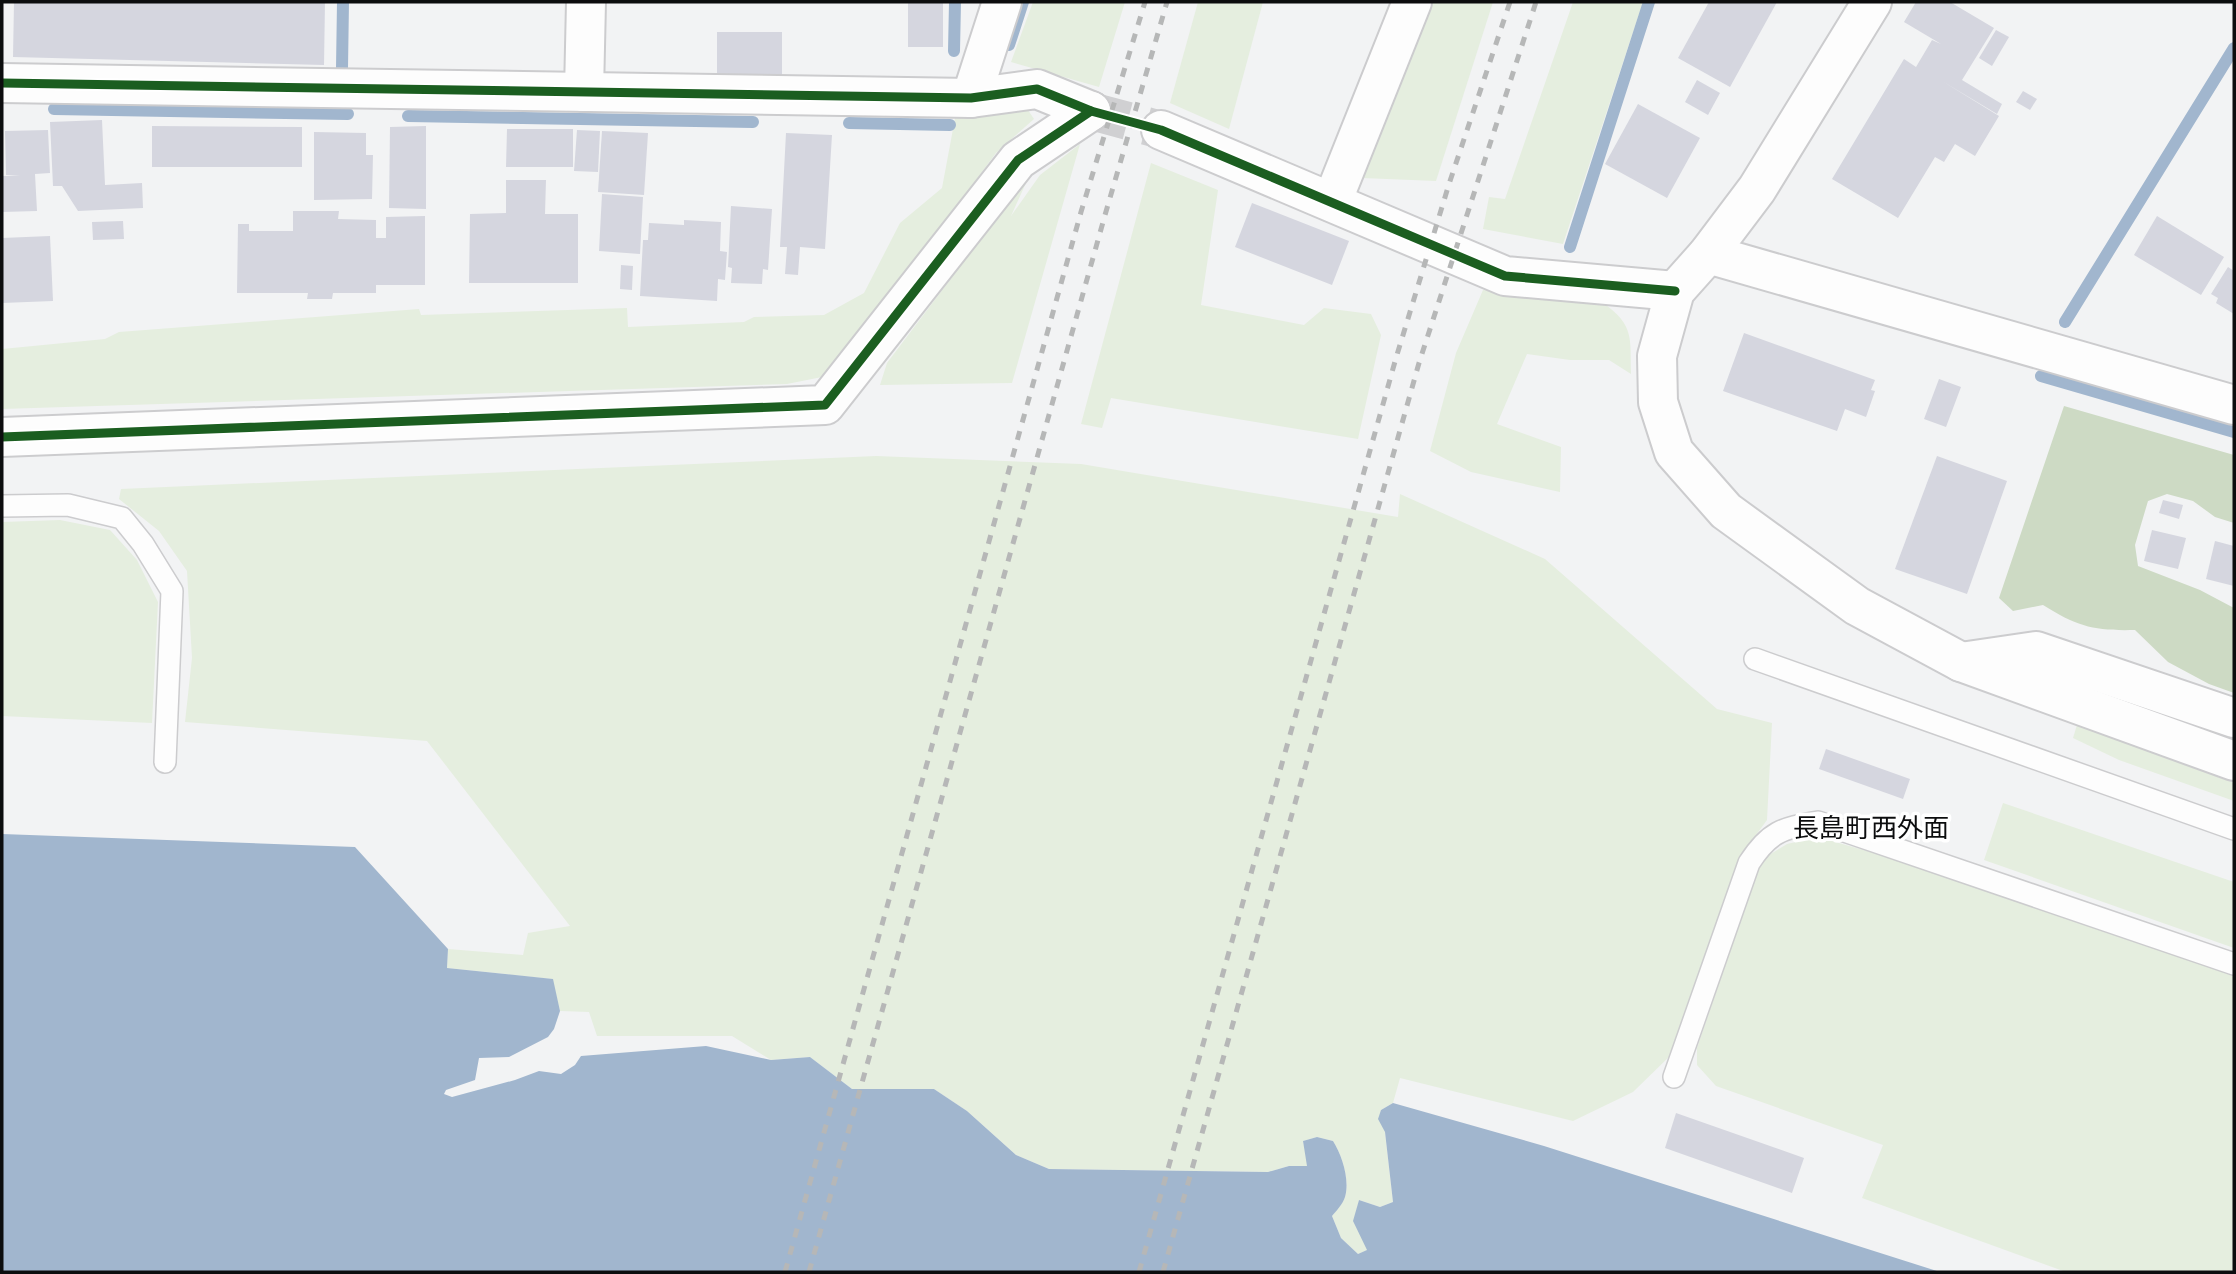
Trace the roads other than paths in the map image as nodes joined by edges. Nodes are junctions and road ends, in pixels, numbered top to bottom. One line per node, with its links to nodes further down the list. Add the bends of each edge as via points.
1 (586, 2): 6 (street)
2 (1002, 2): 7 (street)
3 (1412, 2): 9 (street)
4 (1872, 2): 10 (street, via 1757,189)
5 (2, 83): 6 (street)
6 (584, 92): 7 (street)
7 (971, 98): 13 (street, via 1037,89 1091,111 1018,160 825,405)
8 (1161, 130): 9 (street)
9 (1332, 202): 11 (street, via 1505,276)
10 (1708, 254): 11 (street); 12 (street)
11 (1675, 291): 16 (street, via 1657,356 1658,402 1674,452 1726,511 1857,606)
12 (2234, 405)
13 (2, 437)
14 (2, 506): 19 (lane, via 68,505 122,518 143,544 172,592)
15 (1755, 659): 20 (lane)
16 (1961, 662): 17 (street, via 2036,651); 18 (street)
17 (2234, 719)
18 (2234, 761)
19 (165, 762)
20 (2234, 829)
21 (2234, 964): 22 (lane, via 1818,822 1790,827 1762,843 1749,863)
22 (1674, 1077)

